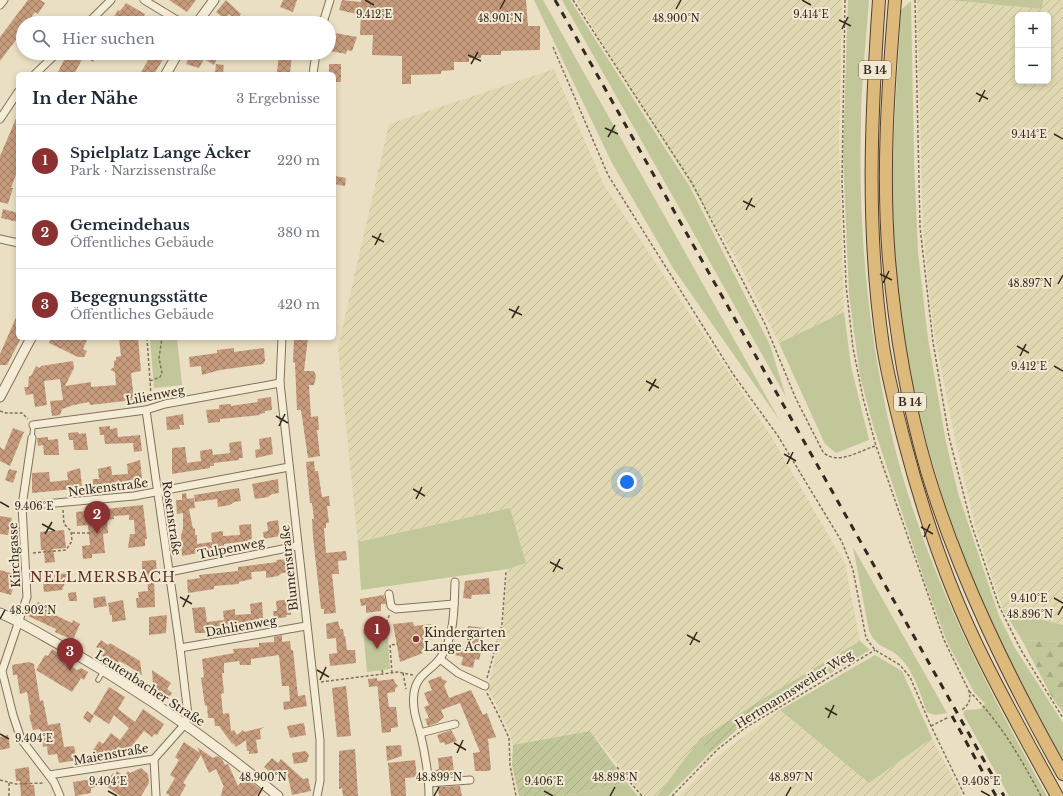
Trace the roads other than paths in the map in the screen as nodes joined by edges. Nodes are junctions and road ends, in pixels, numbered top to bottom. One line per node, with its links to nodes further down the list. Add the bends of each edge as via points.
1 (4, 0): 8 (street)
2 (111, 0): 9 (street)
3 (144, 0): 10 (street)
4 (214, 0): 11 (street)
5 (330, 0): 12 (street)
6 (880, 0): 59 (highway, B 14, via 870,188 876,287 890,386 926,519 950,584 999,690)
7 (895, 0): 50 (highway, B 14, via 888,104 887,224 896,324 911,407 927,472 953,547 1018,692)
8 (0, 5)
9 (95, 16)
10 (170, 16)
11 (202, 16)
12 (325, 16)
13 (50, 60): 16 (street)
14 (174, 60): 17 (street)
15 (315, 60): 18 (street)
16 (37, 72)
17 (167, 72)
18 (313, 72)
19 (16, 95): 20 (street)
20 (0, 119)
21 (0, 239): 22 (street)
22 (16, 242)
23 (30, 340): 26 (street)
24 (282, 340): 25 (street, Blumenstraße)
25 (280, 383): 27 (street, Lilienweg, via 165,404); 30 (street, Blumenstraße)
26 (0, 397)
27 (146, 410): 28 (street, Lilienweg); 31 (street, Rosenstraße)
28 (33, 425): 29 (lane)
29 (32, 438): 32 (street, Kirchgasse)
30 (289, 467): 31 (street, Nelkenstraße); 33 (street, Blumenstraße)
31 (157, 492): 32 (street, Nelkenstraße); 34 (street, Rosenstraße)
32 (22, 506): 39 (street, Kirchgasse, via 27,597)
33 (297, 546): 34 (street, Tulpenweg); 40 (street, Blumenstraße)
34 (168, 572): 41 (street, Rosenstraße)
35 (455, 582): 37 (street)
36 (389, 594): 37 (street, via 392,608)
37 (454, 604): 42 (street, via 453,625)
38 (0, 614): 39 (street, Leutenbacher Straße)
39 (20, 623): 43 (street, Leutenbacher Straße); 51 (street, Kirchgasse, via 3,663 3,680 21,739)
40 (306, 626): 41 (street, Dahlienweg); 57 (street, Blumenstraße, via 321,759)
41 (180, 648): 46 (street, Rosenstraße, via 188,715)
42 (440, 659): 45 (street, via 458,673); 48 (street, via 420,676 416,684 414,703)
43 (104, 671): 44 (lane); 46 (street, Leutenbacher Straße)
44 (98, 680)
45 (485, 686)
46 (185, 724): 49 (street, Maienstraße); 56 (street, Leutenbacher Straße)
47 (455, 724): 48 (street)
48 (420, 733): 53 (street)
49 (154, 759): 51 (street, Maienstraße); 55 (street)
50 (1063, 774)
51 (49, 775): 54 (street, Kirchgasse)
52 (470, 780): 53 (street)
53 (429, 783): 58 (street)
54 (60, 796)
55 (156, 796)
56 (278, 796)
57 (317, 796)
58 (429, 796)
59 (1057, 796)

